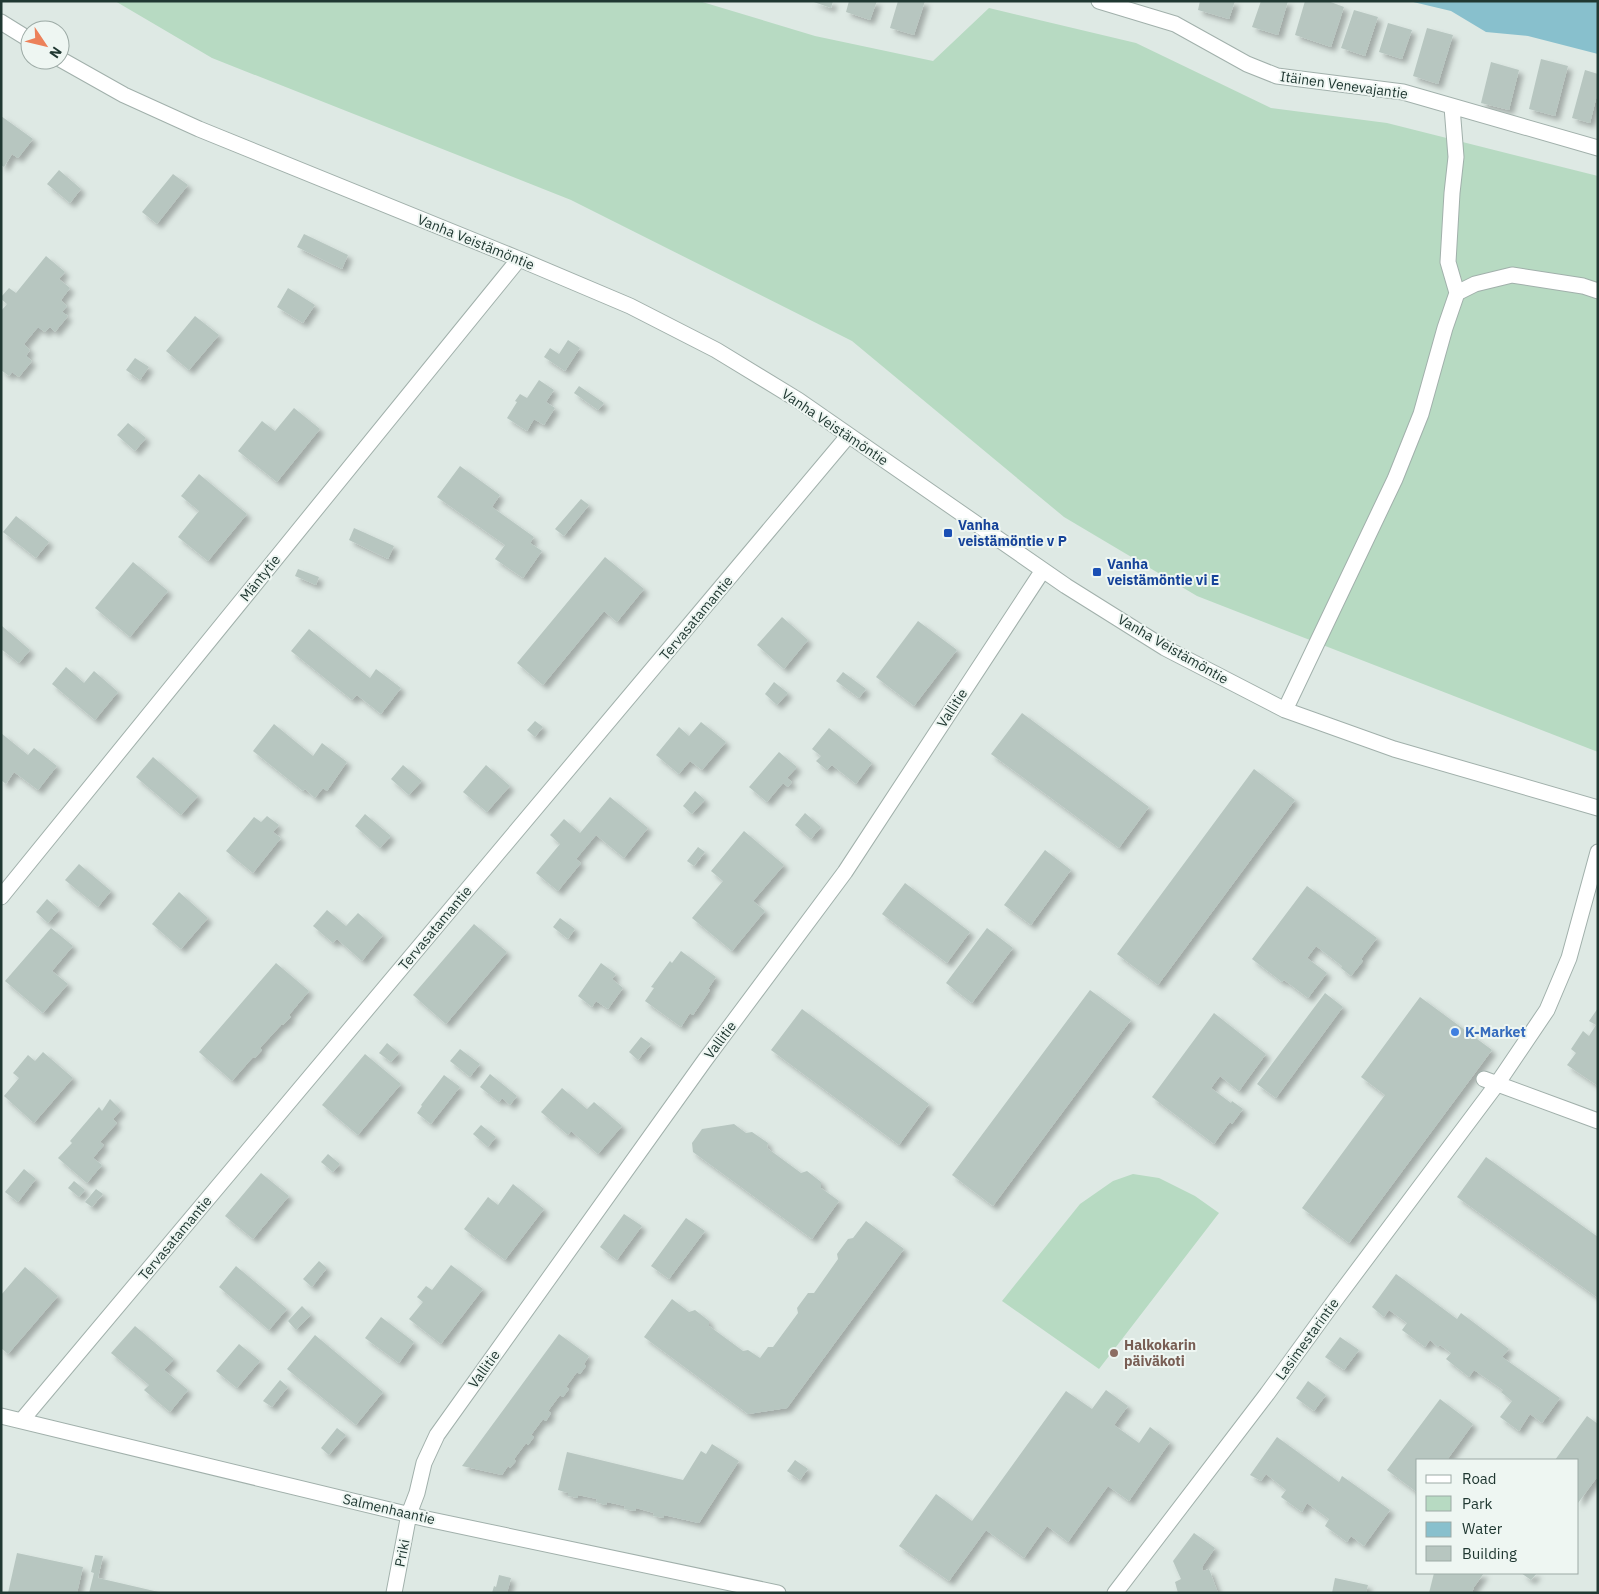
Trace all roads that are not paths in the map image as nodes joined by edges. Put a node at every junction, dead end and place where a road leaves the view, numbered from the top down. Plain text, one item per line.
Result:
1 (1099, 1) edge
2 (1, 22) edge
3 (20, 34) edge
4 (70, 65) edge
5 (1452, 107) junction
6 (1598, 148) edge
7 (519, 259) junction
8 (1598, 291) edge
9 (1456, 293) junction
10 (848, 436) junction
11 (1043, 570) junction
12 (1285, 710) junction
13 (1598, 808) edge
14 (1598, 852) edge
15 (1, 897) edge
16 (1490, 1081) junction
17 (1598, 1121) edge
18 (1, 1416) edge
19 (22, 1420) junction
20 (409, 1514) junction
21 (394, 1593) edge
22 (778, 1593) edge
23 (1115, 1593) edge

1 - 5 street, Itäinen Venevajantie
2 - 3 street
4 - 7 street, Vanha Veistämöntie
5 - 6 street, Itäinen Venevajantie
5 - 9 street
7 - 10 street, Vanha Veistämöntie
7 - 15 street, Mäntytie
8 - 9 street
9 - 12 street
10 - 11 street, Vanha Veistämöntie
10 - 19 street, Tervasatamantie
11 - 12 street, Vanha Veistämöntie
11 - 20 street, Vallitie
12 - 13 street, Vanha Veistämöntie
14 - 16 street, Lasimestarintie
16 - 17 street
16 - 23 street, Lasimestarintie
18 - 19 street, Salmenhaantie
19 - 20 street, Salmenhaantie
20 - 21 street, Priki
20 - 22 street, Salmenhaantie

